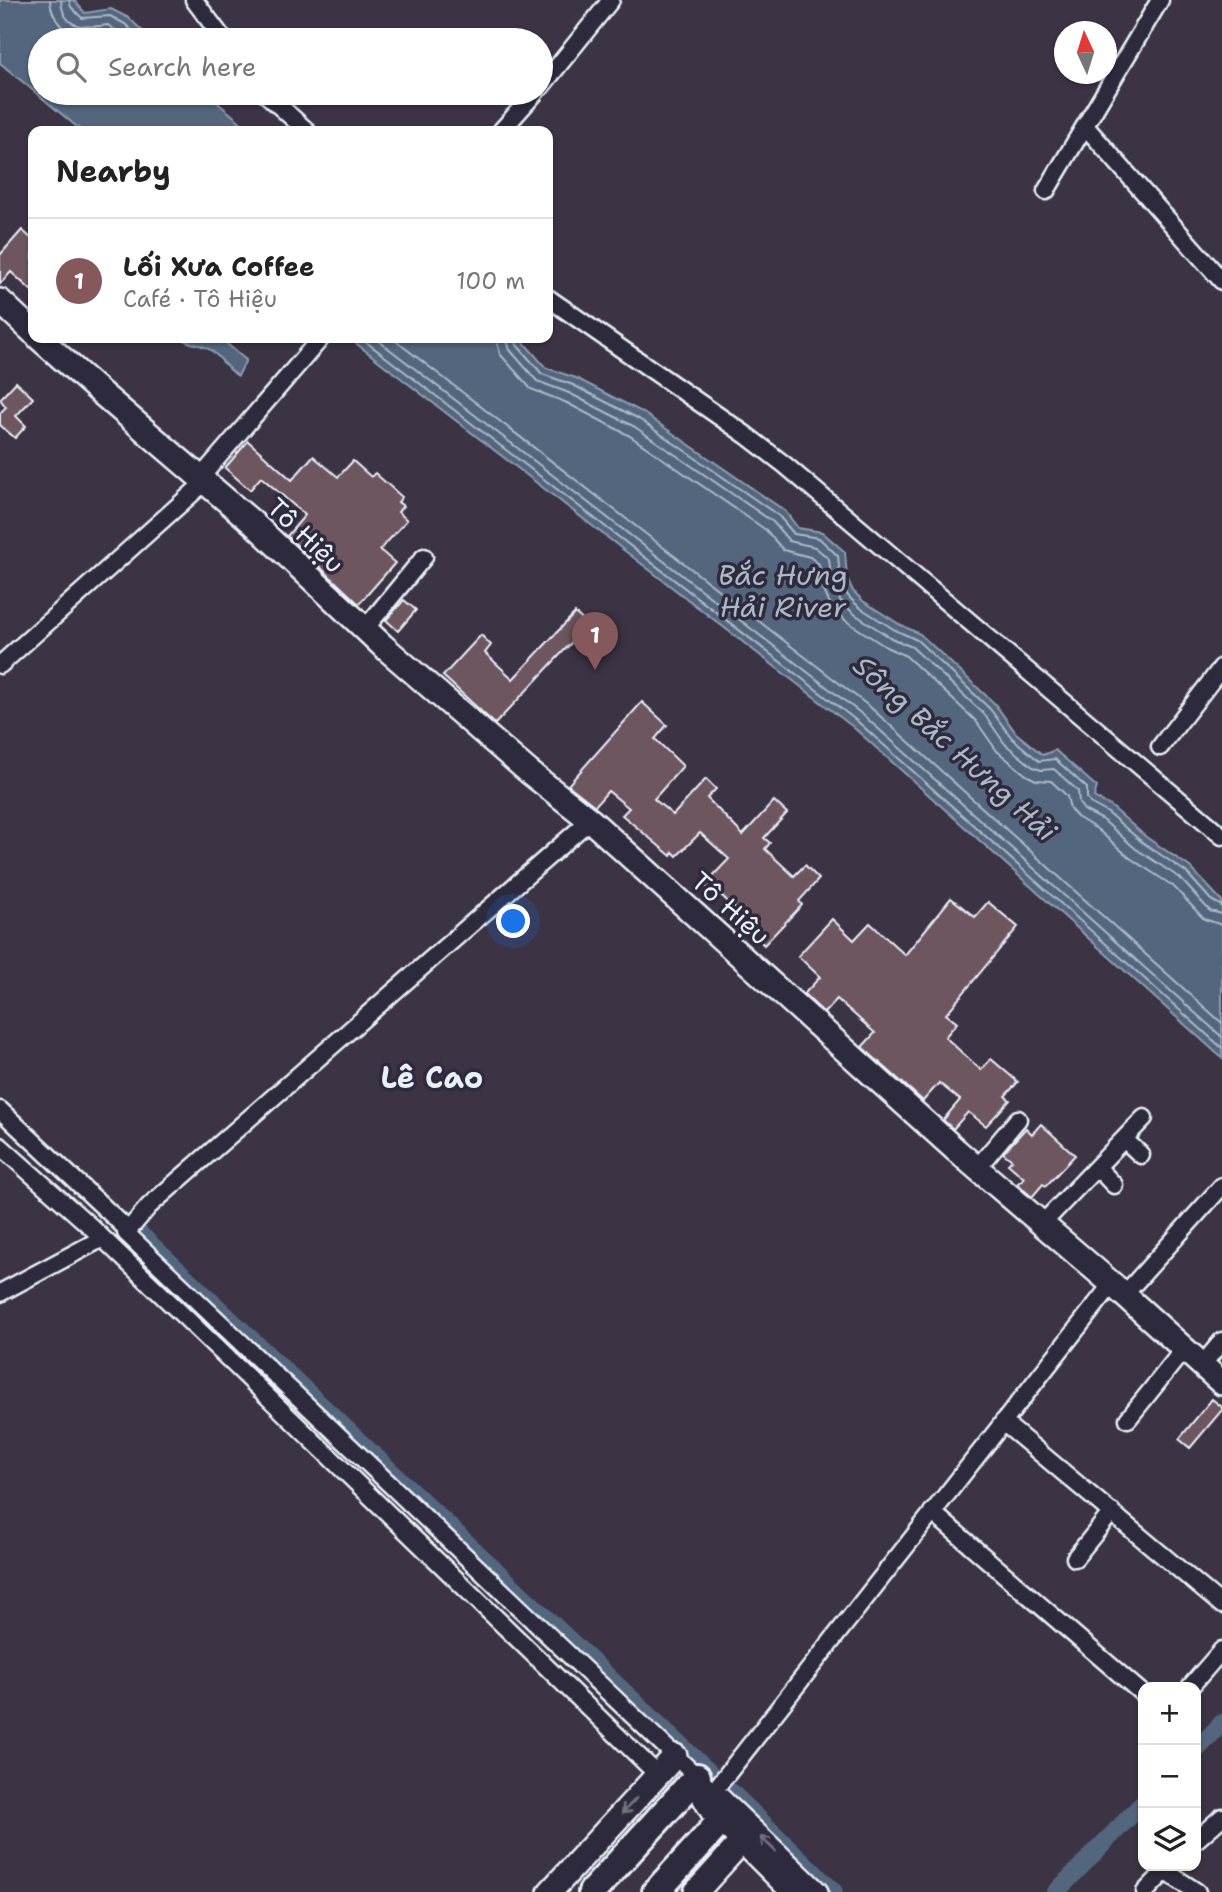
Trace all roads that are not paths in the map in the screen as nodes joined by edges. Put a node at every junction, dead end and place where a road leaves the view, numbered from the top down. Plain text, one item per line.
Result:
1 (194, 0) edge
2 (611, 0) edge
3 (1160, 0) edge
4 (215, 28) edge
5 (553, 72) edge
6 (277, 105) edge
7 (524, 105) edge
8 (300, 126) edge
9 (505, 126) edge
10 (1085, 126) junction
11 (1046, 191) dead end
12 (1222, 281) edge
13 (0, 301) edge
14 (553, 302) edge
15 (28, 327) edge
16 (45, 343) edge
17 (317, 343) edge
18 (204, 479) junction
19 (424, 558) dead end
20 (364, 630) junction
21 (0, 664) edge
22 (1222, 667) edge
23 (1160, 747) dead end
24 (590, 820) junction
25 (1222, 836) edge
26 (0, 1110) edge
27 (1144, 1118) dead end
28 (1018, 1119) dead end
29 (1124, 1139) junction
30 (0, 1146) edge
31 (1142, 1155) dead end
32 (1097, 1167) junction
33 (977, 1168) junction
34 (1114, 1185) dead end
35 (1222, 1186) edge
36 (1042, 1224) junction
37 (132, 1237) junction
38 (101, 1239) junction
39 (122, 1258) junction
40 (1118, 1290) junction
41 (0, 1293) edge
42 (1222, 1341) edge
43 (1184, 1349) junction
44 (1202, 1365) junction
45 (1222, 1383) edge
46 (1128, 1419) dead end
47 (1003, 1422) junction
48 (932, 1512) junction
49 (1112, 1512) junction
50 (1076, 1558) dead end
51 (1222, 1605) edge
52 (1222, 1650) edge
53 (1193, 1682) edge
54 (1138, 1690) edge
55 (675, 1756) junction
56 (658, 1775) junction
57 (705, 1785) junction
58 (1222, 1816) edge
59 (722, 1821) junction
60 (1201, 1835) edge
61 (742, 1841) junction
62 (1166, 1871) edge
63 (1171, 1871) edge
64 (550, 1892) edge
65 (593, 1892) edge
66 (656, 1892) edge
67 (695, 1892) edge
68 (792, 1892) edge
69 (817, 1892) edge
70 (1145, 1892) edge
71 (1197, 1892) edge

1 - 4 street
2 - 5 street
3 - 10 street
6 - 8 street
7 - 9 street
10 - 11 street
10 - 12 street
13 - 15 main road
14 - 25 street
16 - 18 main road, Tô Hiệu
17 - 18 street
18 - 20 main road, Tô Hiệu
18 - 21 street
19 - 20 street
20 - 24 main road, Tô Hiệu
22 - 23 street
24 - 33 main road, Tô Hiệu
24 - 37 street
26 - 37 street
27 - 29 street
28 - 33 street
29 - 31 street
29 - 32 street
30 - 38 street
32 - 34 street
32 - 36 street
33 - 36 main road, Tô Hiệu
35 - 40 street
36 - 40 main road, Tô Hiệu
37 - 39 street
37 - 55 street
38 - 39 street
38 - 41 street
39 - 56 street
40 - 43 main road, Tô Hiệu
40 - 47 street
42 - 44 street
43 - 44 main road, Tô Hiệu
43 - 46 street
44 - 45 main road, Tô Hiệu
47 - 48 street
47 - 49 street
48 - 54 street
48 - 57 street
49 - 50 street
49 - 51 street
52 - 53 street
55 - 56 main road
55 - 57 street
56 -> 64 main road
57 - 59 street
57 - 65 main road
69 -> 57 street
58 - 60 street
59 - 61 street
59 - 66 main road
61 - 67 main road
61 - 68 street
62 - 70 street
63 - 71 street

